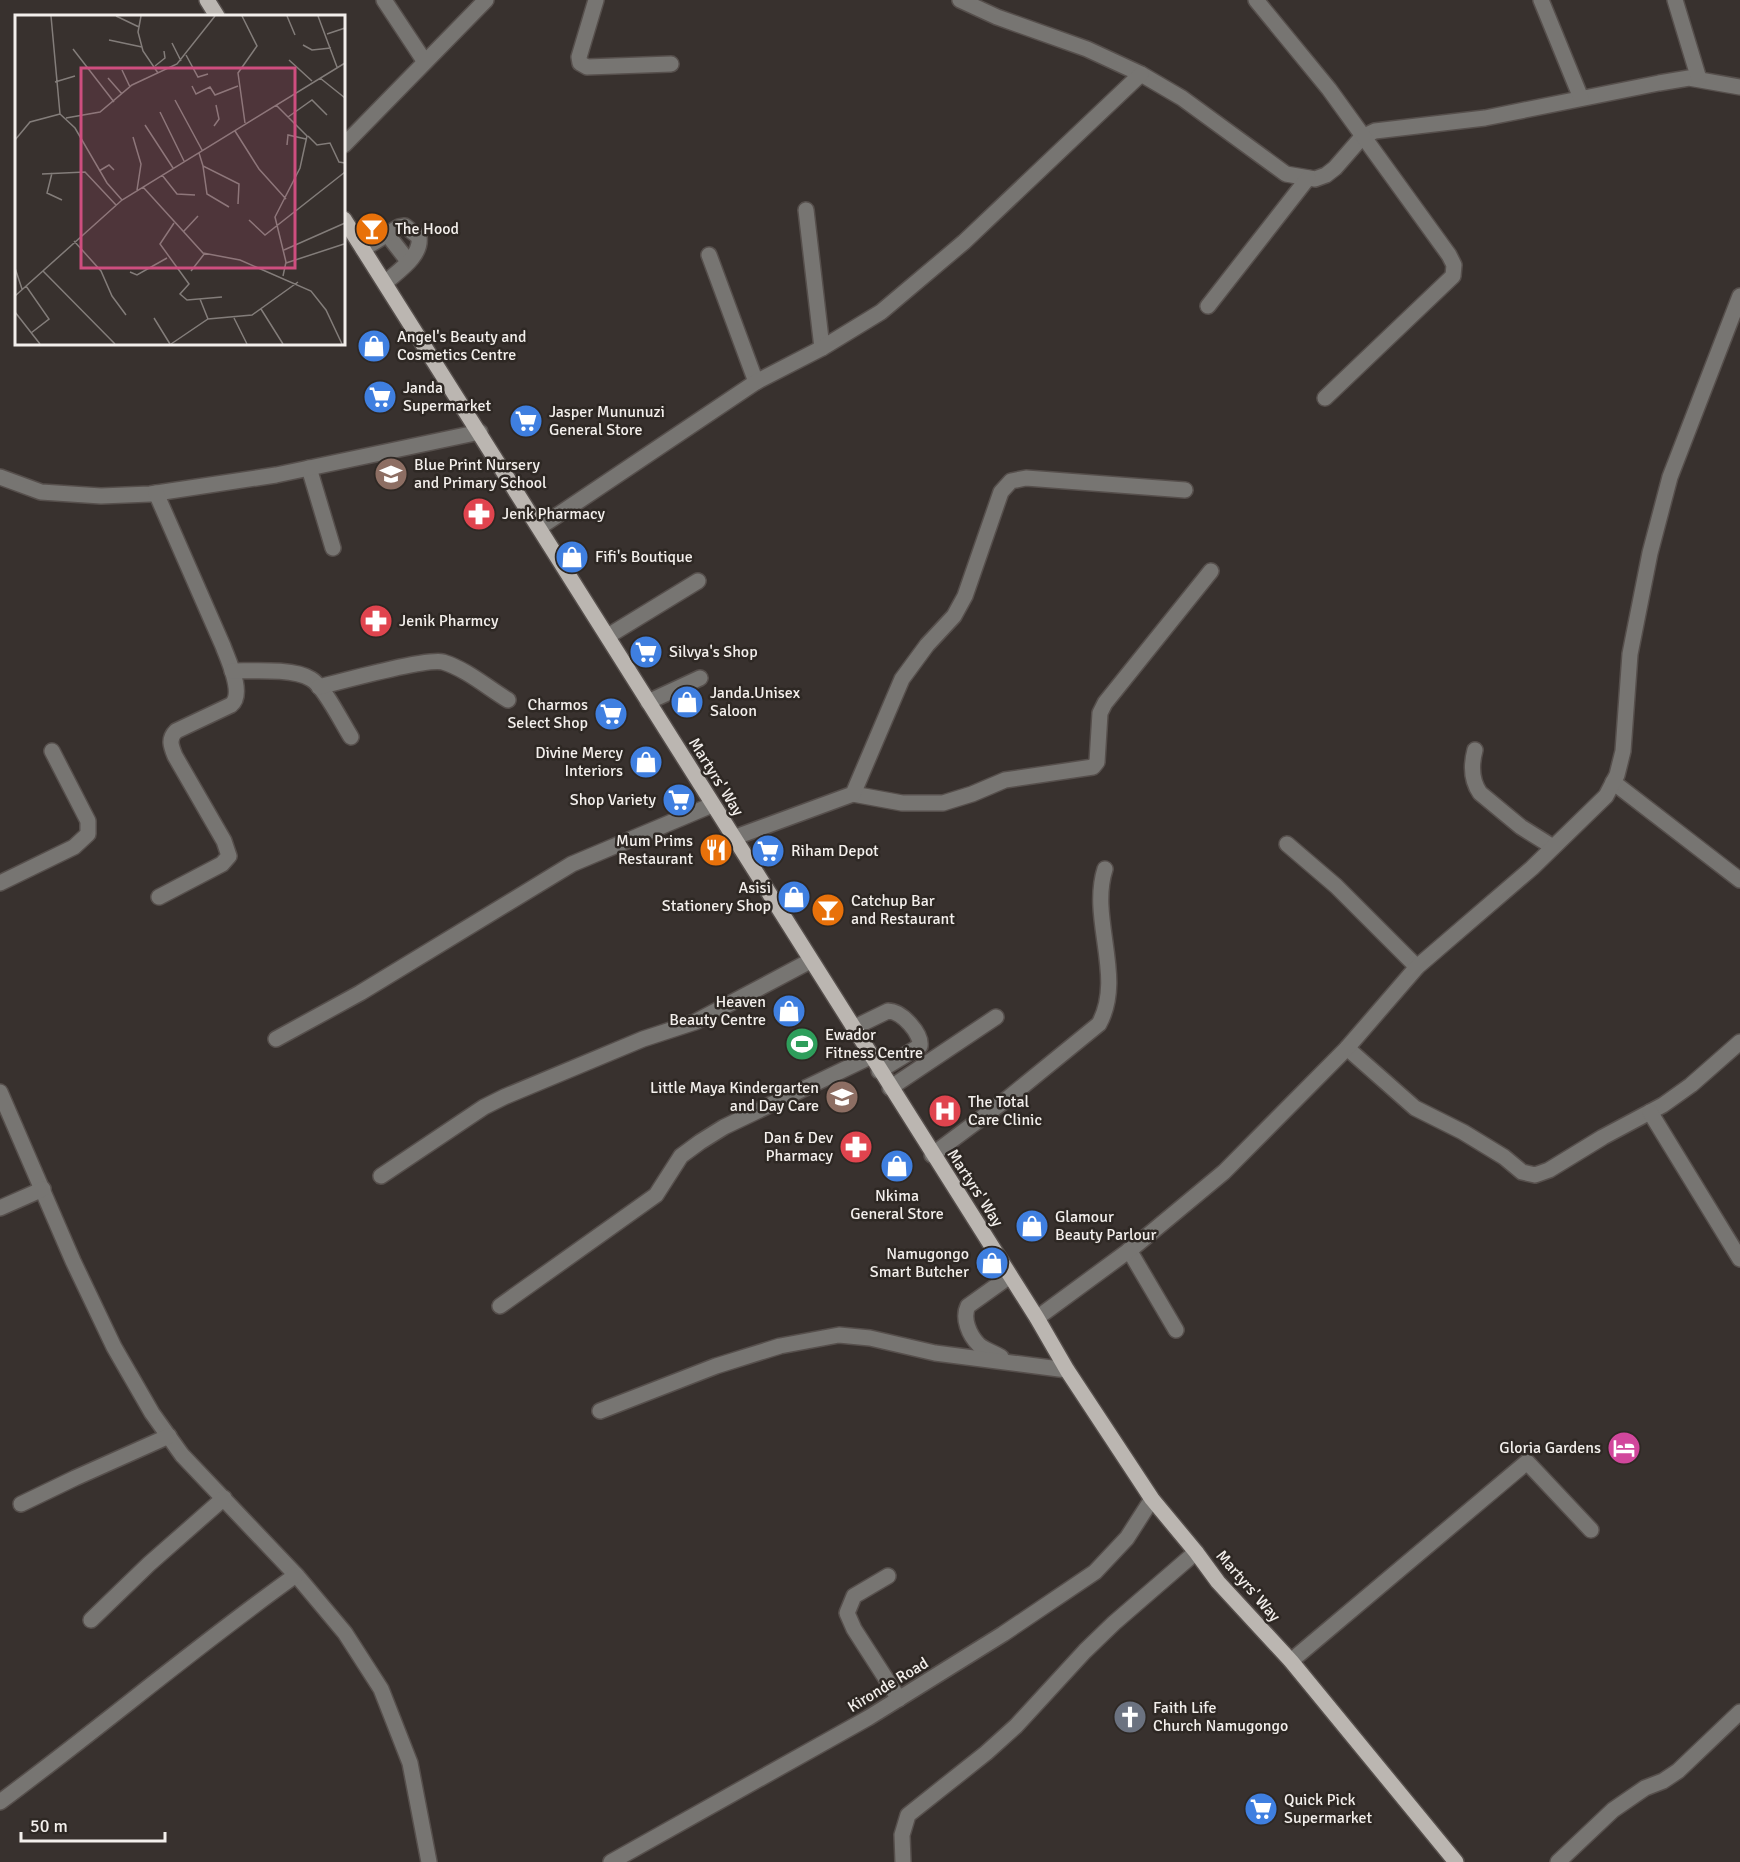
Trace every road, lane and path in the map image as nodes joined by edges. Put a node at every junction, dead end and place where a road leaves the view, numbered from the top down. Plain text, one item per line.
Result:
1 (207, 0) edge
2 (384, 0) edge
3 (486, 0) edge
4 (596, 0) edge
5 (960, 0) edge
6 (1256, 0) edge
7 (1541, 0) edge
8 (1675, 0) edge
9 (216, 15) edge
10 (425, 62) junction
11 (671, 64) dead end
12 (1142, 74) junction
13 (1699, 79) junction
14 (1740, 87) edge
15 (1581, 98) junction
16 (1362, 137) junction
17 (345, 144) edge
18 (1308, 178) junction
19 (806, 210) dead end
20 (345, 221) edge
21 (387, 234) junction
22 (363, 249) junction
23 (709, 255) dead end
24 (408, 261) junction
25 (385, 283) junction
26 (1740, 296) edge
27 (1208, 306) dead end
28 (822, 348) junction
29 (756, 382) junction
30 (1325, 398) dead end
31 (480, 432) junction
32 (309, 468) junction
33 (0, 477) edge
34 (1185, 490) dead end
35 (156, 493) junction
36 (540, 527) junction
37 (333, 548) dead end
38 (1211, 571) dead end
39 (699, 581) dead end
40 (608, 636) junction
41 (232, 671) junction
42 (700, 678) dead end
43 (319, 687) junction
44 (508, 700) dead end
45 (648, 702) junction
46 (351, 737) dead end
47 (1475, 750) dead end
48 (52, 751) dead end
49 (1613, 782) junction
50 (853, 795) junction
51 (712, 805) junction
52 (733, 838) junction
53 (1287, 844) dead end
54 (1553, 848) junction
55 (1105, 869) dead end
56 (1740, 880) edge
57 (0, 883) edge
58 (159, 897) dead end
59 (810, 961) junction
60 (1417, 967) junction
61 (996, 1017) dead end
62 (853, 1029) junction
63 (276, 1039) dead end
64 (1740, 1042) edge
65 (1347, 1048) junction
66 (870, 1057) junction
67 (879, 1071) junction
68 (890, 1088) junction
69 (0, 1092) edge
70 (1650, 1112) junction
71 (932, 1155) junction
72 (381, 1176) dead end
73 (43, 1189) junction
74 (0, 1208) edge
75 (1129, 1250) junction
76 (1740, 1259) edge
77 (1010, 1276) junction
78 (500, 1306) dead end
79 (1036, 1318) junction
80 (1176, 1330) dead end
81 (1011, 1361) junction
82 (1067, 1370) junction
83 (600, 1411) dead end
84 (169, 1436) junction
85 (224, 1498) junction
86 (1152, 1499) junction
87 (21, 1504) dead end
88 (1592, 1530) dead end
89 (1196, 1552) junction
90 (296, 1575) junction
91 (888, 1576) dead end
92 (91, 1620) dead end
93 (1291, 1661) junction
94 (899, 1699) junction
95 (1740, 1712) edge
96 (0, 1802) edge
97 (429, 1862) edge
98 (611, 1862) edge
99 (903, 1862) edge
100 (1456, 1862) edge
101 (1558, 1862) edge

1 - 9 main road
2 - 10 street
3 - 10 street
4 - 11 street
5 - 12 street
6 - 16 street
7 - 15 street
8 - 13 street
10 - 17 street
12 - 18 street
12 - 28 street
13 - 14 street
13 - 15 street
15 - 16 street
16 - 18 street
16 - 30 street
18 - 27 street
19 - 28 street
20 - 22 main road, Martyrs' Way
21 - 22 street
21 - 24 street
21 - 24 street
22 - 25 main road, Martyrs' Way
23 - 29 street
24 - 25 street
25 - 31 main road, Martyrs' Way
26 - 49 street
28 - 29 street
29 - 36 street
31 - 32 street
31 - 36 main road, Martyrs' Way
32 - 35 street
32 - 37 street
33 - 35 street
34 - 50 street
35 - 41 street
36 - 40 main road, Martyrs' Way
38 - 50 street
39 - 40 street
40 - 45 main road, Martyrs' Way
41 - 43 street
41 - 58 street
42 - 45 street
43 - 44 street
43 - 46 street
45 - 51 main road, Martyrs' Way
47 - 54 street
48 - 57 street
49 - 54 street
49 - 56 street
50 - 52 street
51 - 52 main road, Martyrs' Way
51 - 63 street
52 - 59 main road, Martyrs' Way
53 - 60 street
54 - 60 street
55 - 71 street
59 - 62 main road, Martyrs' Way
59 - 72 street
60 - 65 street
61 - 68 street
62 - 66 main road, Martyrs' Way
62 - 67 street
64 - 70 street
65 - 70 street
65 - 75 street
66 - 67 main road, Martyrs' Way
66 - 78 street
67 - 68 main road, Martyrs' Way
68 - 71 main road, Martyrs' Way
69 - 73 street
70 - 76 street
71 - 77 main road, Martyrs' Way
73 - 74 street
73 - 84 street
75 - 79 street
75 - 80 street
77 - 79 main road, Martyrs' Way
77 - 81 street
79 - 82 main road, Martyrs' Way
81 - 82 street
81 - 83 street
82 - 86 main road, Martyrs' Way
84 - 85 street
84 - 87 street
85 - 90 street
85 - 92 street
86 - 89 main road, Martyrs' Way
86 - 94 street, Kironde Road
88 - 93 street
89 - 93 main road, Martyrs' Way
89 - 99 street
90 - 96 street
90 - 97 street
91 - 94 street
93 - 100 main road, Martyrs' Way
94 - 98 street, Kironde Road
95 - 101 street

